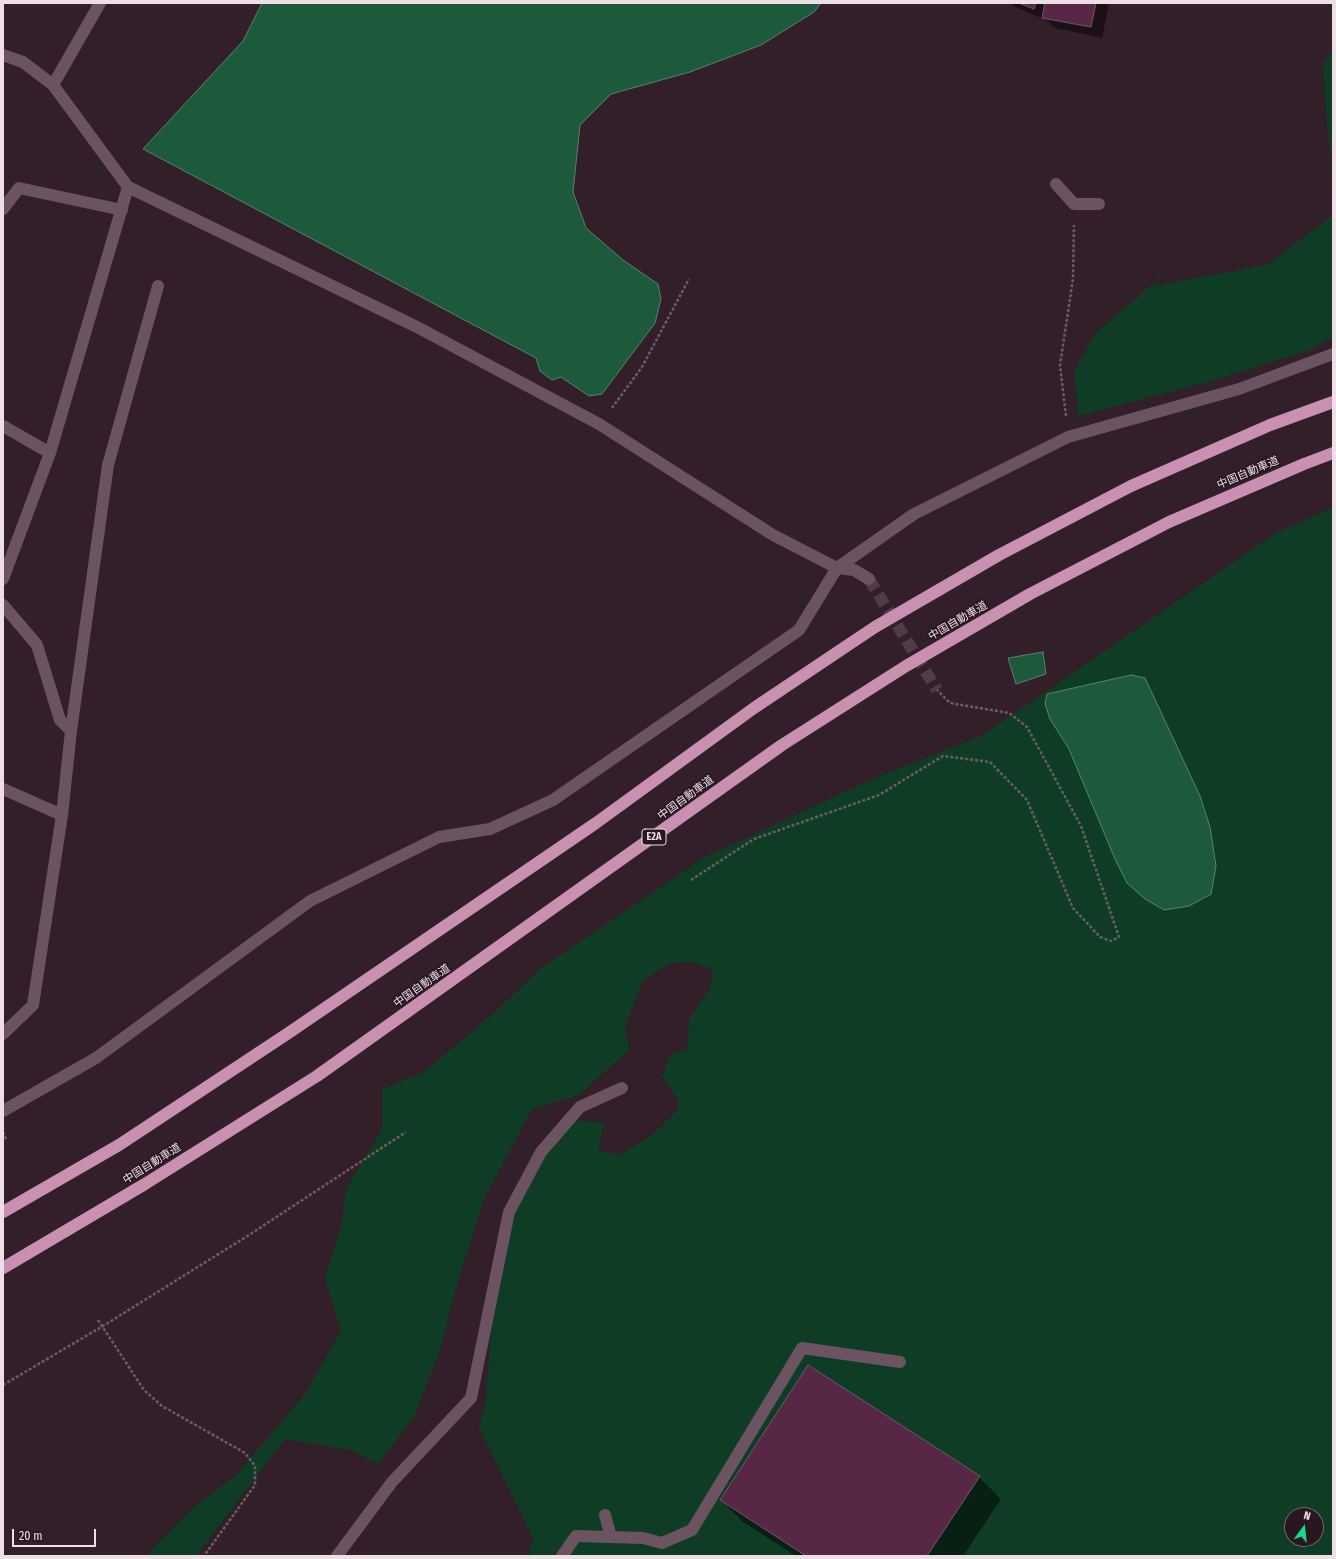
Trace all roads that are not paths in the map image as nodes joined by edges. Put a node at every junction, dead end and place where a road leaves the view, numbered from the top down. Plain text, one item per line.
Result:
1 (100, 3) edge
2 (3, 54) edge
3 (53, 85) junction
4 (1056, 184) dead end
5 (128, 187) junction
6 (1099, 204) dead end
7 (3, 209) edge
8 (122, 210) junction
9 (158, 286) dead end
10 (1333, 354) edge
11 (1333, 402) edge
12 (3, 426) edge
13 (50, 453) junction
14 (1333, 453) edge
15 (837, 568) junction
16 (3, 579) edge
17 (869, 579) tunnel mouth
18 (3, 605) edge
19 (71, 731) junction
20 (3, 789) edge
21 (62, 815) junction
22 (3, 1034) edge
23 (622, 1088) dead end
24 (3, 1111) edge
25 (3, 1212) edge
26 (3, 1268) edge
27 (900, 1362) dead end
28 (605, 1515) dead end
29 (611, 1537) junction
30 (337, 1556) edge
31 (562, 1556) edge

1 - 3 street
2 - 3 street
3 - 5 street
4 - 6 street
5 - 8 street
5 - 15 street
7 - 8 street
8 - 13 street
9 - 19 street
10 - 15 street
11 - 25 highway
12 - 13 street
13 - 16 street
14 - 26 highway, 中国自動車道 / E2A
15 - 17 street
15 - 24 street
18 - 19 street
19 - 21 street
20 - 21 street
21 - 22 street
23 - 30 street
27 - 29 street
28 - 29 street
29 - 31 street

